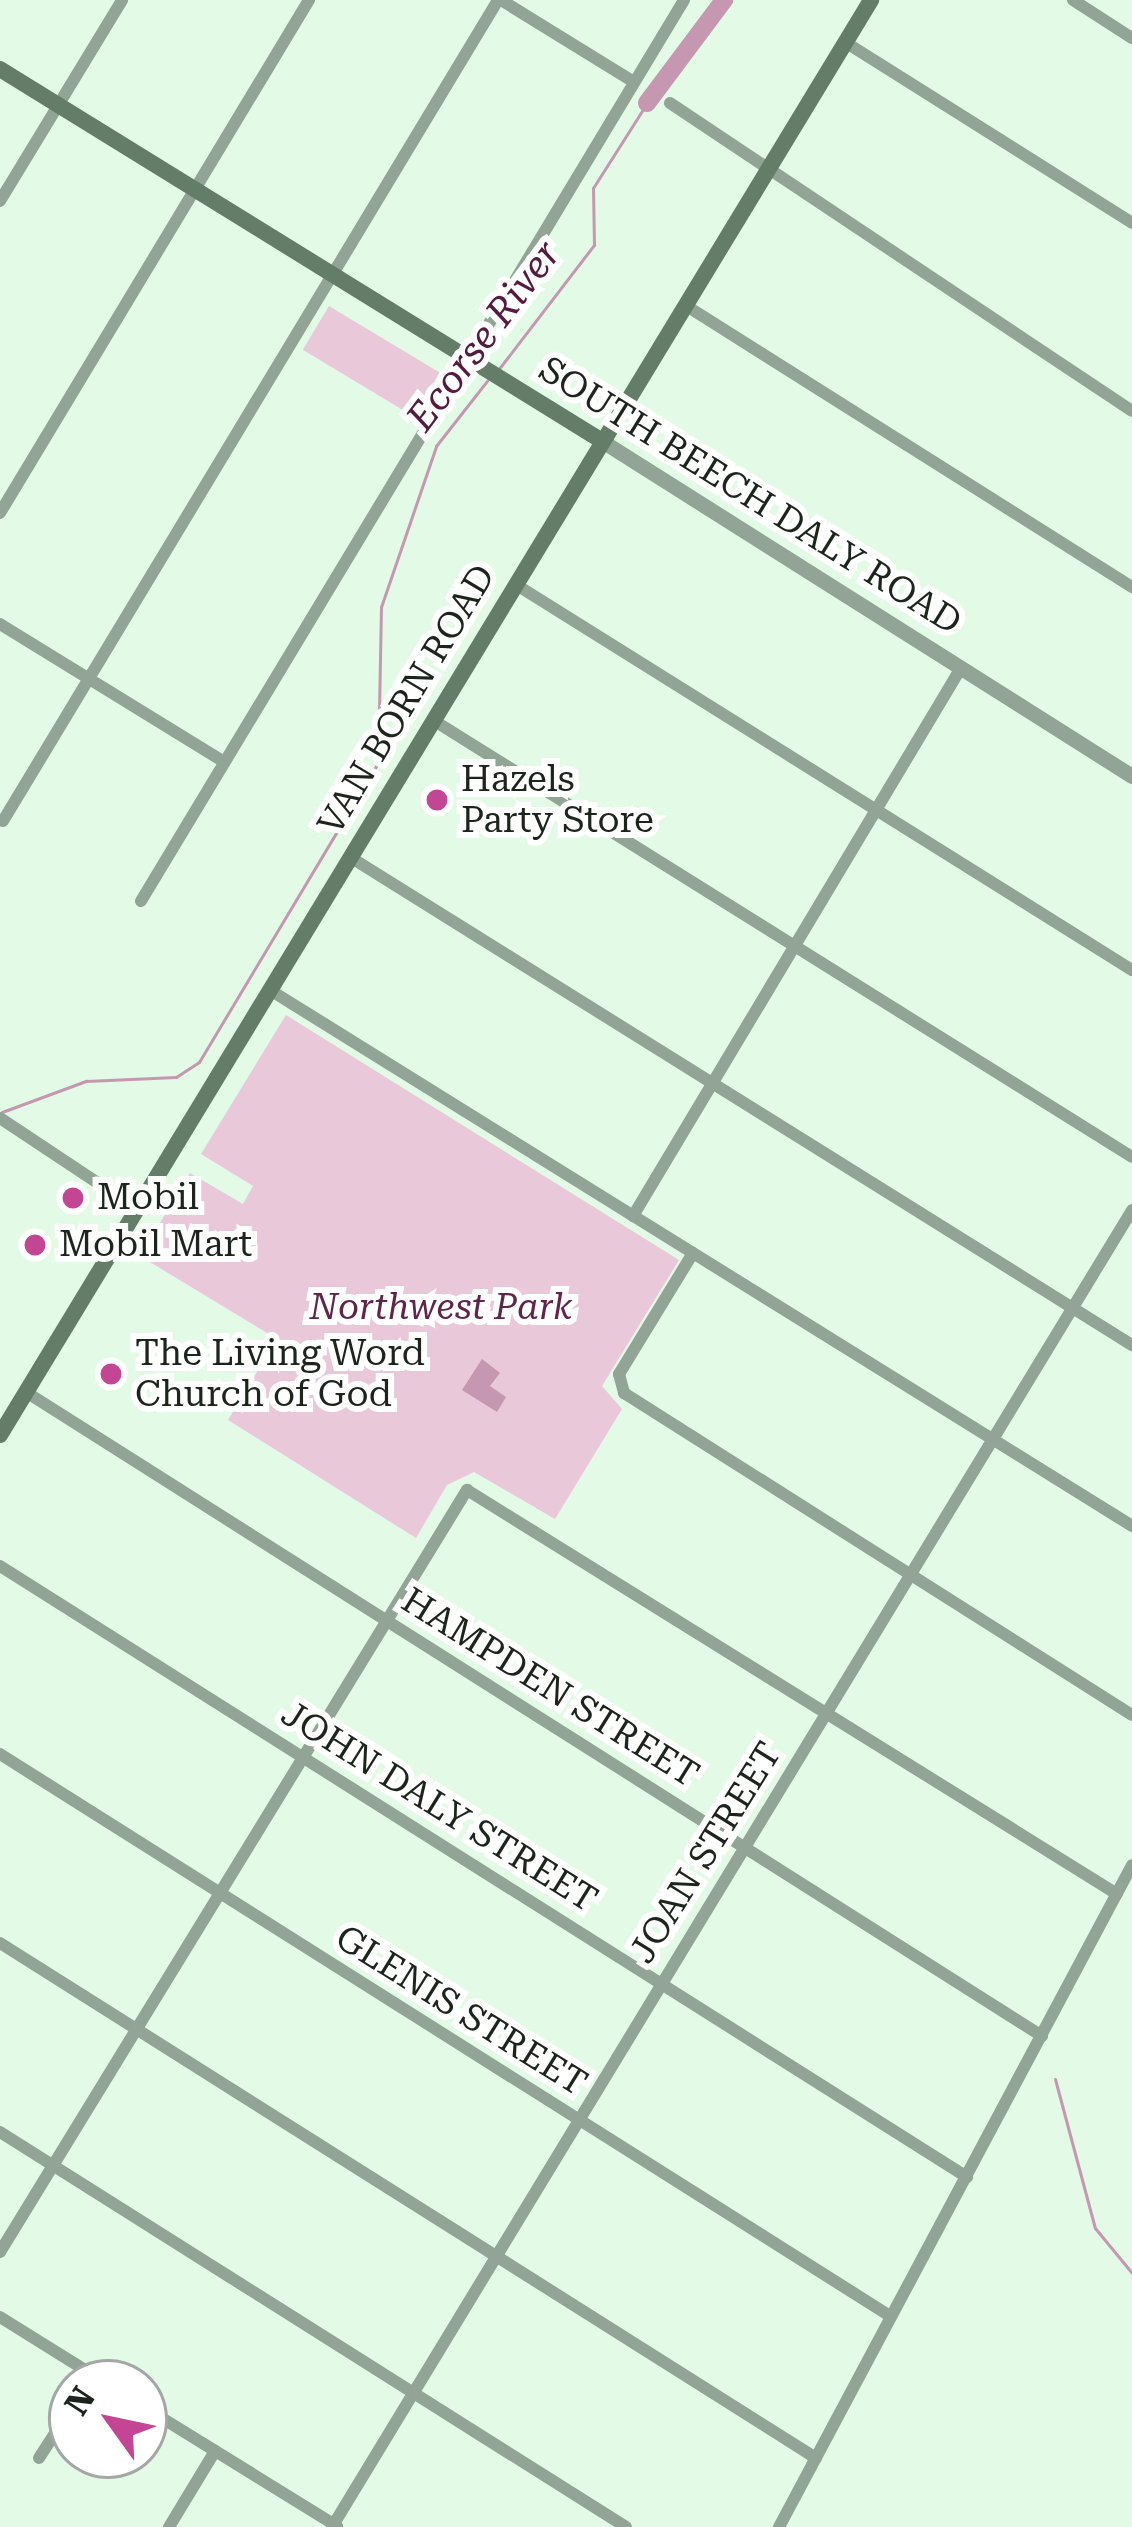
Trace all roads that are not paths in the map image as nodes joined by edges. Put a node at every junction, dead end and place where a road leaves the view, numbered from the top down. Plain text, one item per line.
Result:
1 (122, 0) edge
2 (309, 0) edge
3 (499, 0) edge
4 (684, 0) edge
5 (871, 0) edge
6 (1073, 0) edge
7 (1132, 38) edge
8 (845, 42) junction
9 (0, 70) edge
10 (634, 82) junction
11 (670, 103) dead end
12 (57, 105) junction
13 (769, 164) junction
14 (194, 190) junction
15 (0, 200) edge
16 (1132, 223) edge
17 (331, 274) junction
18 (685, 305) junction
19 (466, 358) junction
20 (1132, 411) edge
21 (602, 441) junction
22 (0, 513) edge
23 (515, 584) junction
24 (1132, 587) edge
25 (0, 624) edge
26 (961, 668) junction
27 (88, 678) junction
28 (433, 720) junction
29 (224, 762) junction
30 (1132, 776) edge
31 (875, 811) junction
32 (3, 820) dead end
33 (350, 857) junction
34 (141, 901) dead end
35 (793, 948) junction
36 (1132, 970) edge
37 (270, 990) junction
38 (711, 1085) junction
39 (3, 1120) edge
40 (1132, 1157) edge
41 (136, 1210) junction
42 (1132, 1210) edge
43 (633, 1216) junction
44 (693, 1253) junction
45 (1073, 1309) junction
46 (1132, 1345) edge
47 (26, 1393) junction
48 (0, 1435) edge
49 (994, 1440) junction
50 (1132, 1526) edge
51 (0, 1566) edge
52 (912, 1575) junction
53 (385, 1620) junction
54 (828, 1711) junction
55 (1132, 1714) edge
56 (0, 1754) edge
57 (302, 1756) junction
58 (745, 1846) junction
59 (1132, 1865) edge
60 (219, 1892) junction
61 (1117, 1894) junction
62 (0, 1943) edge
63 (661, 1984) junction
64 (136, 2029) junction
65 (1042, 2036) junction
66 (578, 2120) junction
67 (0, 2132) edge
68 (53, 2165) junction
69 (967, 2177) junction
70 (0, 2252) edge
71 (496, 2257) junction
72 (0, 2317) edge
73 (890, 2317) junction
74 (61, 2359) edge
75 (413, 2393) junction
76 (168, 2422) edge
77 (48, 2444) edge
78 (215, 2451) junction
79 (39, 2458) dead end
80 (816, 2458) junction
81 (334, 2526) edge
82 (169, 2527) edge
83 (626, 2527) edge
84 (779, 2527) edge

1 - 12 street
2 - 14 street
3 - 10 street
3 - 17 street
4 - 10 street
5 - 8 main road, VAN BORN ROAD
6 - 7 street
8 - 13 main road, VAN BORN ROAD
8 - 16 street
9 - 12 main road, SOUTH BEECH DALY ROAD
10 - 19 street
11 - 13 street
12 - 14 main road, SOUTH BEECH DALY ROAD
12 - 15 street
13 - 18 main road, VAN BORN ROAD
13 - 20 street
14 - 17 main road, SOUTH BEECH DALY ROAD
14 - 22 street
17 - 19 main road, SOUTH BEECH DALY ROAD
17 - 27 street
18 - 21 main road, VAN BORN ROAD
18 - 24 street
19 - 21 main road, SOUTH BEECH DALY ROAD
19 - 29 street
21 - 23 main road, VAN BORN ROAD
21 - 26 street, SOUTH BEECH DALY ROAD
23 - 28 main road, VAN BORN ROAD
23 - 31 street
25 - 27 street
26 - 30 street, SOUTH BEECH DALY ROAD
26 - 31 street
27 - 29 street
27 - 32 street
28 - 33 main road, VAN BORN ROAD
28 - 35 street
29 - 34 street
31 - 35 street
31 - 36 street
33 - 37 main road, VAN BORN ROAD
33 - 38 street
35 - 38 street
35 - 40 street
37 - 41 main road, VAN BORN ROAD
37 - 43 street
38 - 43 street
38 - 45 street
39 - 41 street
41 - 47 main road, VAN BORN ROAD
42 - 45 street, JOAN STREET
43 - 44 street
44 - 49 street
44 - 52 street
45 - 46 street
45 - 49 street, JOAN STREET
47 - 48 main road, VAN BORN ROAD
47 - 53 street, HAMPDEN STREET
49 - 50 street
49 - 52 street, JOAN STREET
51 - 57 street, JOHN DALY STREET
52 - 54 street, JOAN STREET
52 - 55 street
53 - 54 street
53 - 57 street
53 - 58 street, HAMPDEN STREET
54 - 58 street, JOAN STREET
54 - 61 street
56 - 60 street, GLENIS STREET
57 - 60 street
57 - 63 street, JOHN DALY STREET
58 - 63 street, JOAN STREET
58 - 65 street, HAMPDEN STREET
59 - 61 street
60 - 64 street
60 - 66 street, GLENIS STREET
61 - 65 street
62 - 64 street
63 - 66 street, JOAN STREET
63 - 69 street, JOHN DALY STREET
64 - 68 street
64 - 71 street
65 - 69 street
66 - 71 street, JOAN STREET
66 - 73 street, GLENIS STREET
67 - 68 street
68 - 70 street
68 - 75 street
69 - 73 street
71 - 75 street, JOAN STREET
71 - 80 street
72 - 74 street
73 - 80 street
75 - 81 street, JOAN STREET
75 - 83 street
76 - 78 street
77 - 79 street
78 - 81 street
78 - 82 street
80 - 84 street

